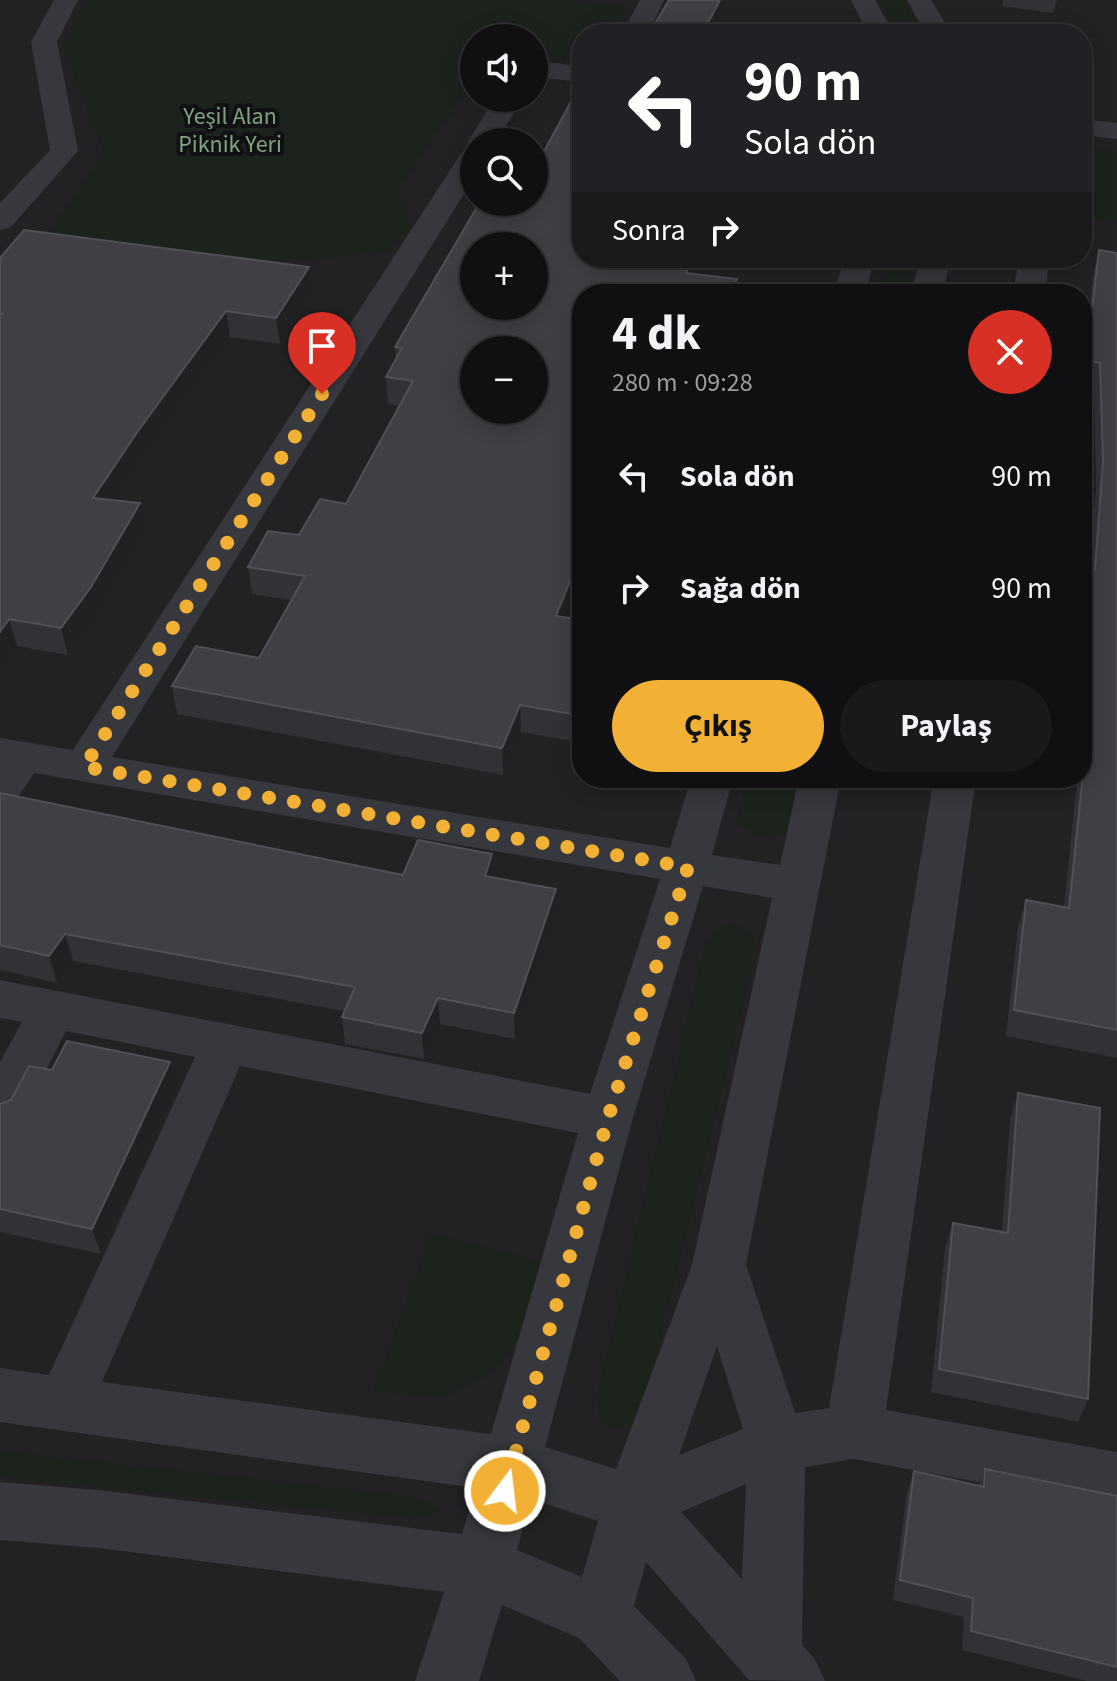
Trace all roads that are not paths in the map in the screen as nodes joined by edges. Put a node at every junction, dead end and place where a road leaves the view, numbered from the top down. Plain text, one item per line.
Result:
1 (66, 0) edge
2 (652, 0) edge
3 (863, 0) edge
4 (919, 0) edge
5 (640, 24) edge
6 (876, 24) edge
7 (933, 24) edge
8 (548, 70) edge
9 (572, 73) edge
10 (1092, 128) edge
11 (1117, 131) edge
12 (460, 177) edge
13 (0, 221) edge
14 (8, 767) edge
15 (84, 767) junction
16 (709, 788) edge
17 (818, 788) edge
18 (953, 788) edge
19 (688, 867) junction
20 (796, 885) junction
21 (0, 999) edge
22 (53, 1009) junction
23 (226, 1043) junction
24 (0, 1110) edge
25 (608, 1118) junction
26 (719, 1265) junction
27 (0, 1395) edge
28 (64, 1404) junction
29 (854, 1432) junction
30 (776, 1443) junction
31 (512, 1465) junction
32 (1117, 1480) edge
33 (633, 1503) junction
34 (0, 1511) edge
35 (484, 1567) junction
36 (601, 1616) junction
37 (782, 1669) edge
38 (447, 1681) edge
39 (664, 1681) edge

1 - 13 lane
2 - 5 lane
3 - 6 lane
4 - 7 lane
8 - 9 lane
10 - 11 lane
12 - 15 lane
14 - 15 lane
15 - 19 lane
16 - 19 lane
17 - 20 lane
18 - 29 lane
19 - 20 lane
19 - 25 lane
20 - 26 lane
21 - 22 lane
22 - 23 lane
22 - 24 lane
23 - 25 lane
23 - 28 lane
25 - 31 lane
26 - 30 lane
26 - 33 lane
27 - 28 lane
28 - 31 lane
29 - 30 lane
29 - 32 lane
30 - 33 lane
30 - 37 lane
31 - 33 lane
31 - 35 lane
33 - 36 lane
33 - 37 lane
34 - 35 lane
35 - 36 lane
35 - 38 lane
36 - 39 lane

